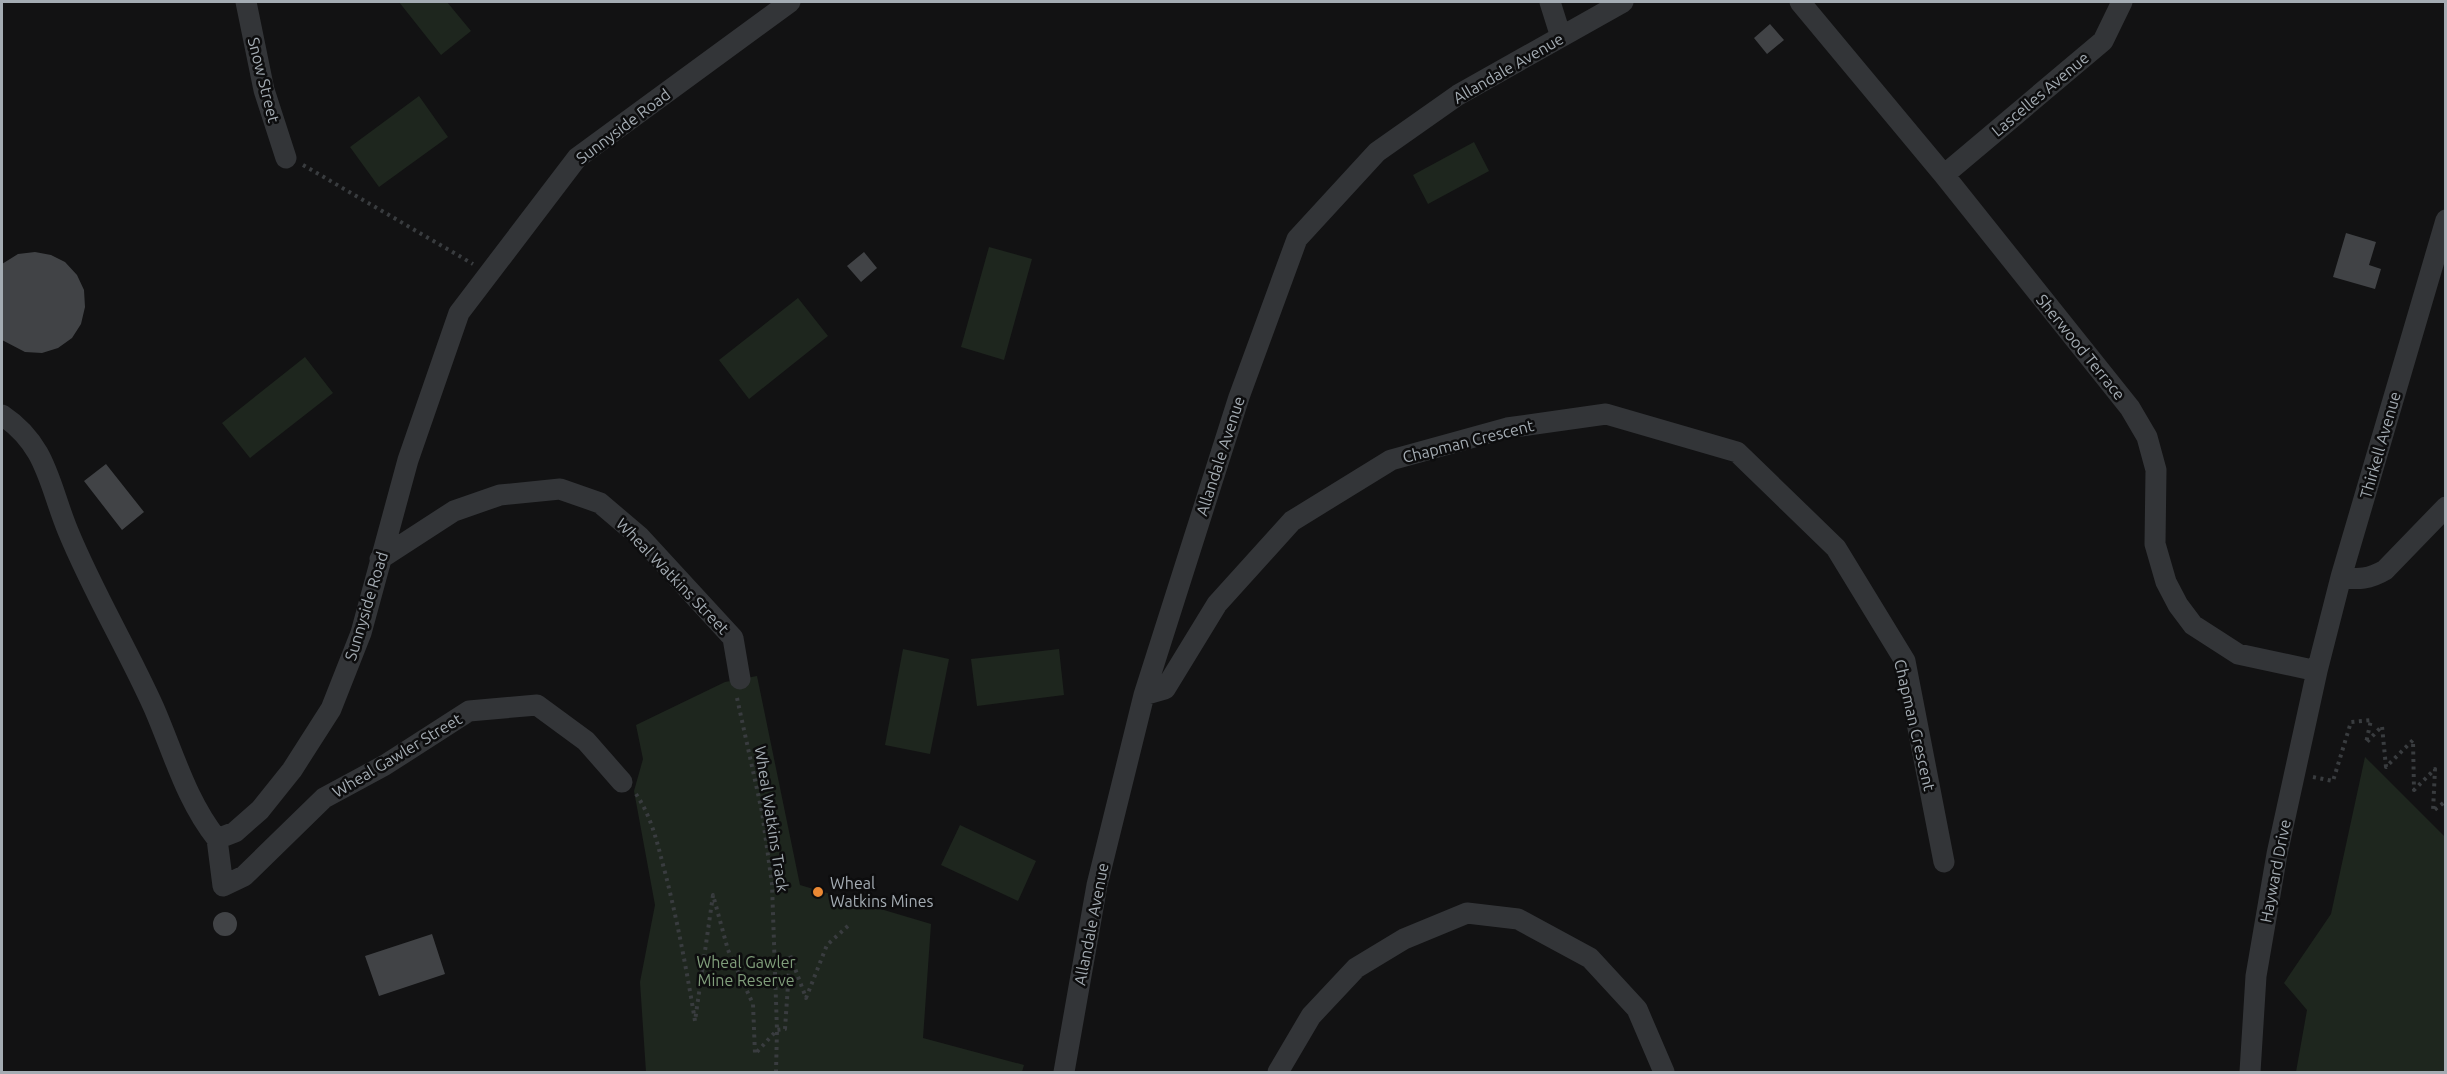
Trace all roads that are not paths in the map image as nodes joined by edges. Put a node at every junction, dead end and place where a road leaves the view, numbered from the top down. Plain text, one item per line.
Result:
1 (246, 2) edge
2 (790, 2) edge
3 (1550, 2) edge
4 (1623, 2) edge
5 (1800, 2) edge
6 (2122, 2) edge
7 (1561, 37) junction
8 (286, 158) dead end
9 (1944, 175) junction
10 (2445, 220) edge
11 (2, 415) edge
12 (2445, 507) edge
13 (380, 559) junction
14 (2341, 578) junction
15 (2317, 671) junction
16 (740, 679) road end
17 (1144, 695) junction
18 (622, 782) road end
19 (217, 840) junction
20 (1944, 862) dead end
21 (1064, 1072) edge
22 (1278, 1072) edge
23 (1664, 1072) edge
24 (2250, 1072) edge

1 - 8 street, Snow Street
2 - 13 street, Sunnyside Road
3 - 7 street
4 - 7 street, Allandale Avenue
5 - 9 street, Sherwood Terrace
6 - 9 street, Lascelles Avenue
7 - 17 street, Allandale Avenue
9 - 15 street, Sherwood Terrace
10 - 14 street, Thirkell Avenue
11 - 19 street
12 - 14 street
13 - 16 street, Wheal Watkins Street
13 - 19 street, Sunnyside Road
14 - 15 street, Thirkell Avenue
15 - 24 street, Hayward Drive
17 - 20 street, Chapman Crescent
17 - 21 street, Allandale Avenue
18 - 19 street, Wheal Gawler Street
22 - 23 street

